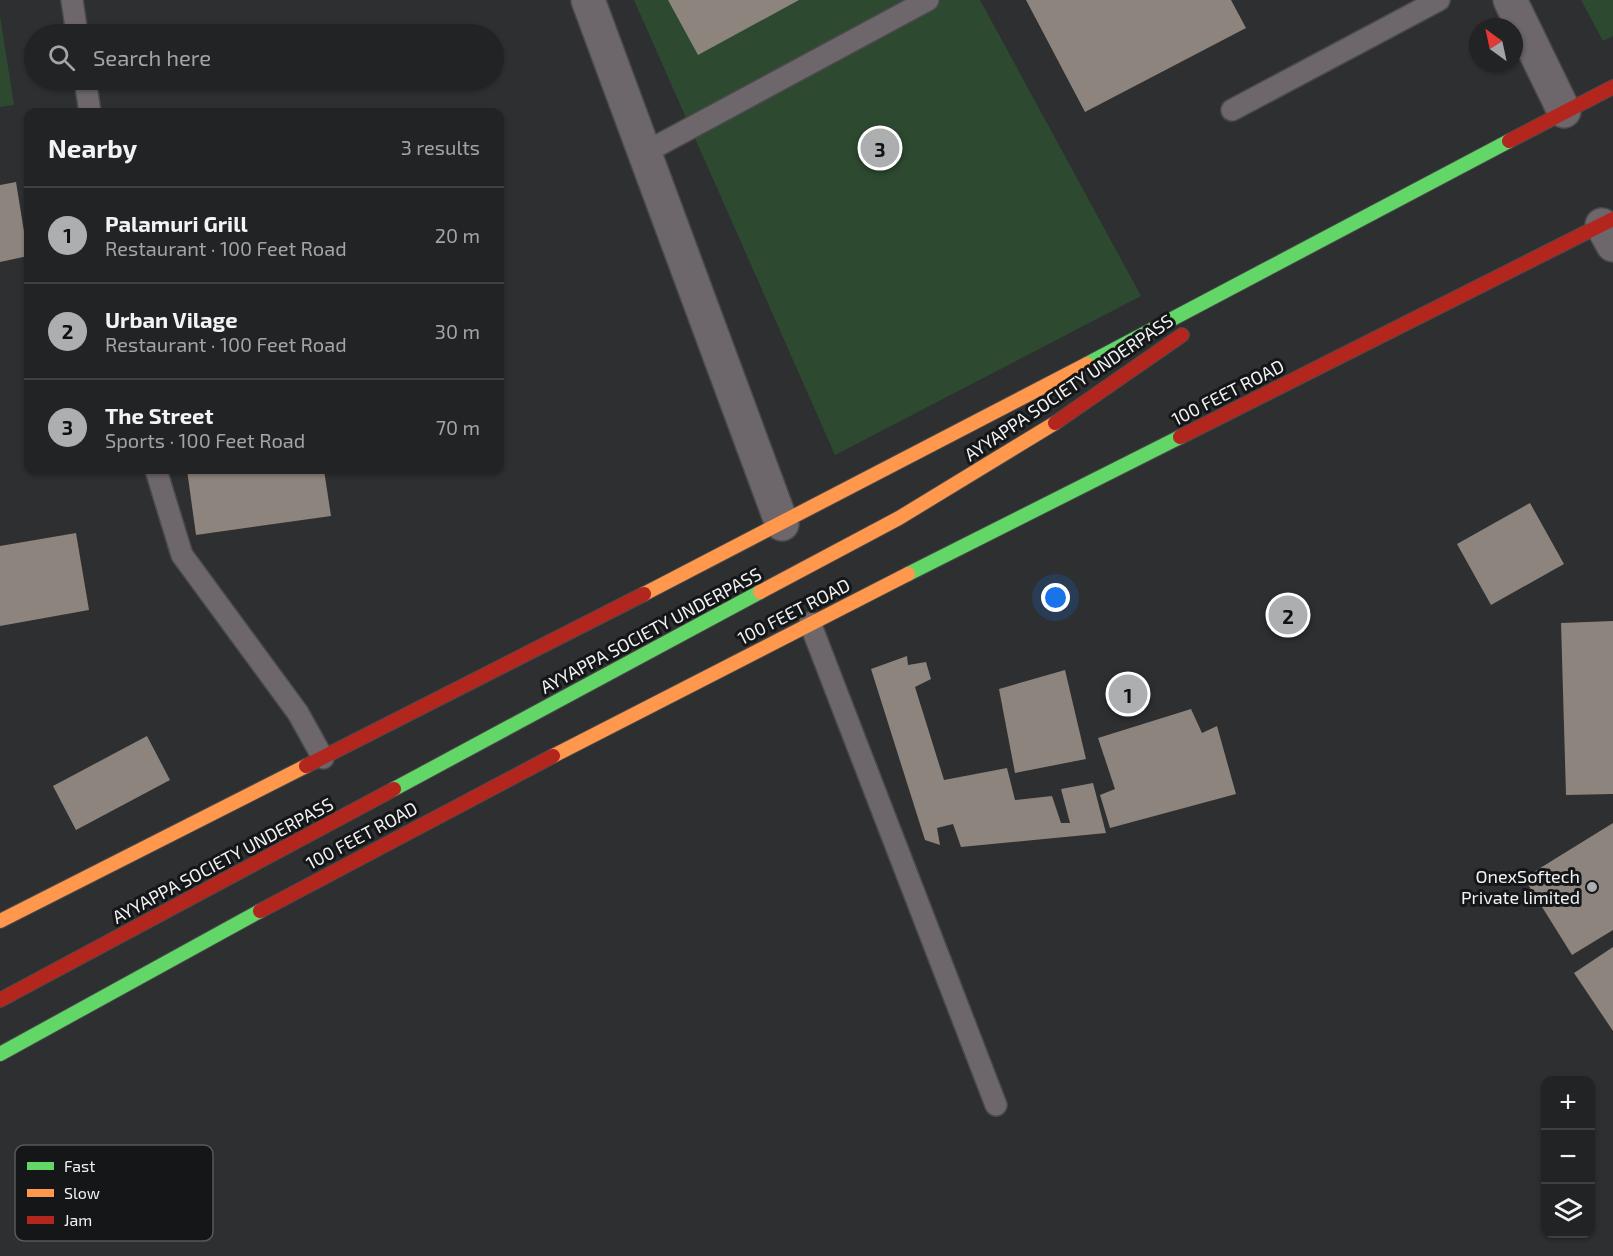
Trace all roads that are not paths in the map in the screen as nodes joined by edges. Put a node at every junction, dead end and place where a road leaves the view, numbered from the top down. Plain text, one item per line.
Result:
1 (72, 0) edge
2 (588, 0) edge
3 (928, 0) edge
4 (1439, 0) edge
5 (1510, 0) edge
6 (76, 24) edge
7 (1613, 87) edge
8 (87, 90) edge
9 (89, 108) edge
10 (1232, 110) dead end
11 (1564, 111) junction
12 (644, 153) junction
13 (1609, 230) edge
14 (1296, 255) junction
15 (1209, 315) dead end
16 (1190, 329) dead end
17 (157, 474) edge
18 (782, 524) junction
19 (810, 623) junction
20 (323, 758) junction
21 (0, 921) edge
22 (0, 1000) edge
23 (0, 1054) edge
24 (996, 1105) dead end

1 - 6 lane
2 - 12 street
3 - 12 lane
4 - 10 lane
5 - 11 street
7 - 11 main road
8 - 9 lane
11 - 14 main road
12 - 18 street
13 - 19 main road, 100 FEET ROAD
14 - 15 main road
14 - 18 main road
16 - 22 main road, AYYAPPA SOCIETY UNDERPASS
17 - 20 lane
18 - 20 main road
19 - 23 main road, 100 FEET ROAD
19 - 24 lane
20 - 21 main road

